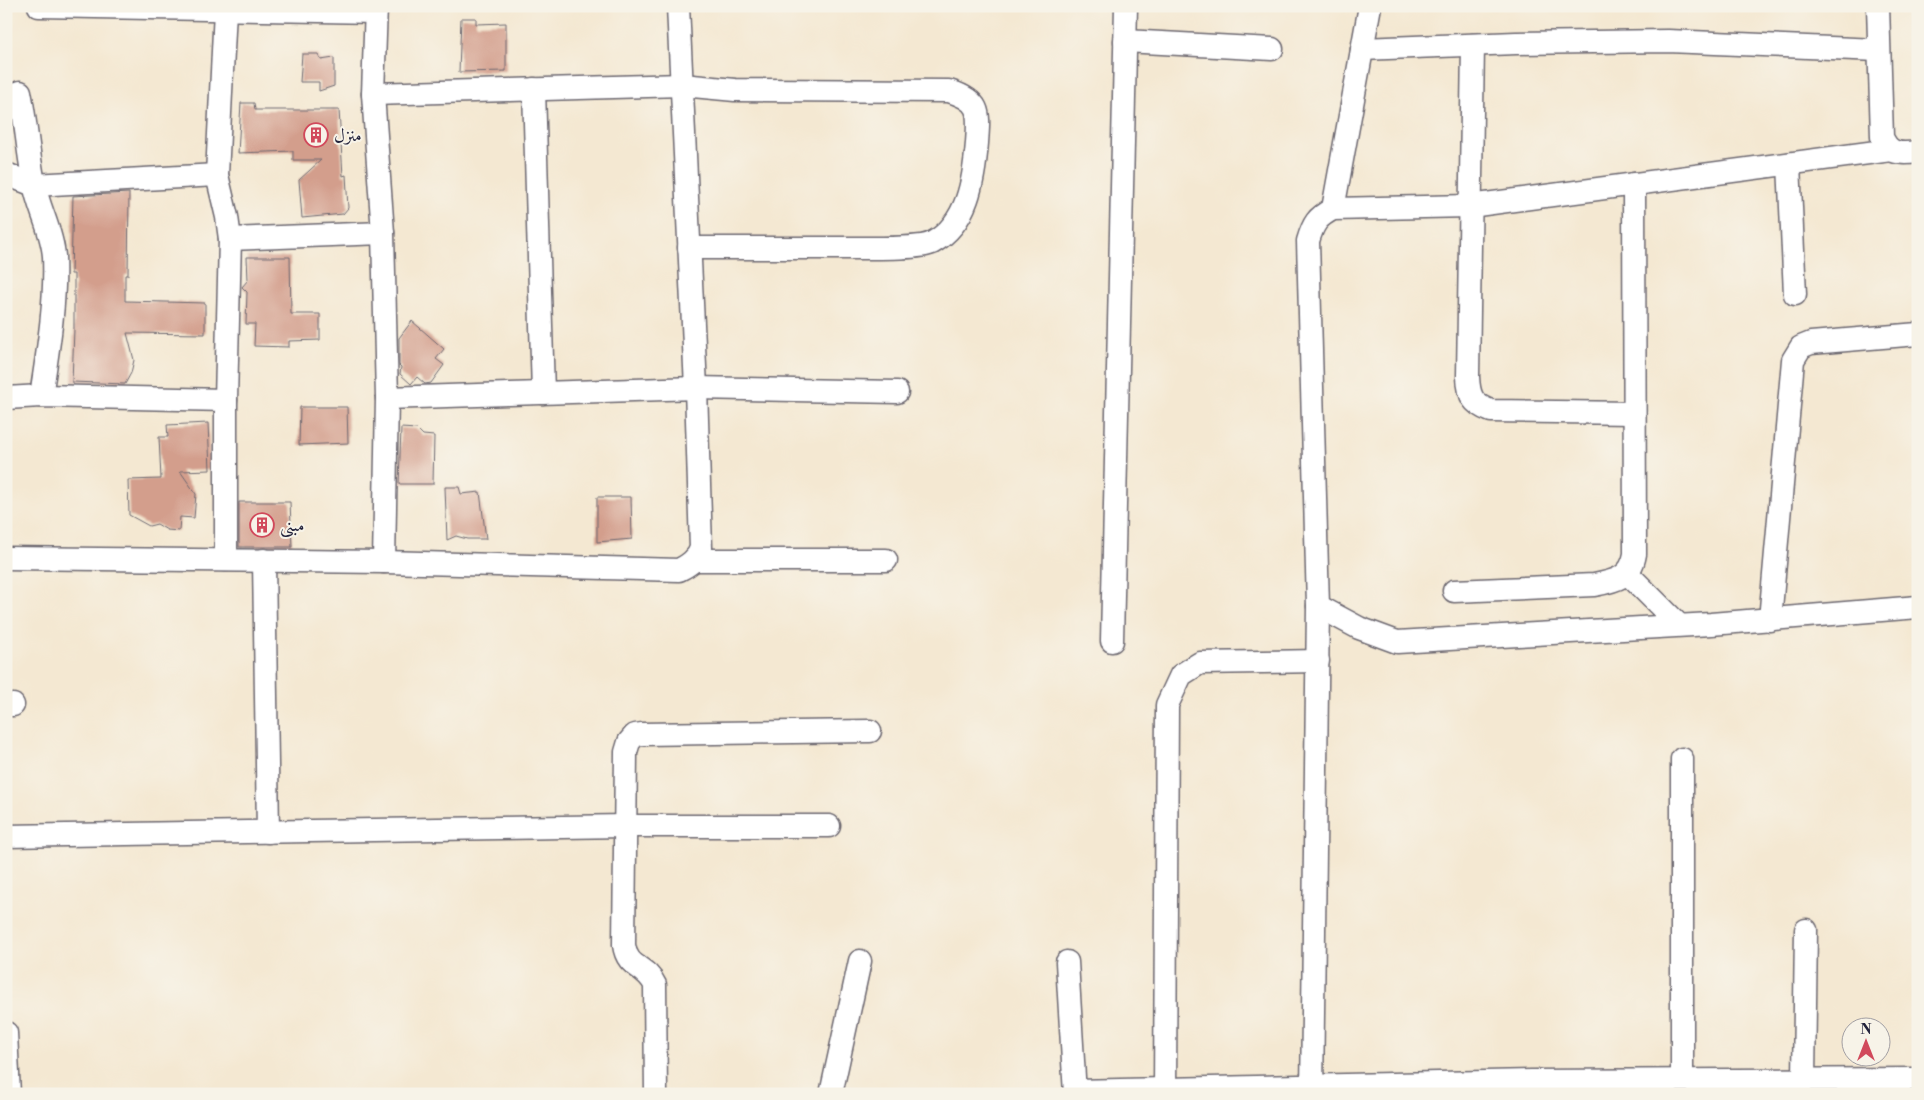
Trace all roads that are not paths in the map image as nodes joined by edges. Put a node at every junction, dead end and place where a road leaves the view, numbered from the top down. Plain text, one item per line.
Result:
1 (39, 6) edge
2 (678, 6) edge
3 (1126, 6) edge
4 (1370, 6) edge
5 (1878, 6) edge
6 (376, 9) edge
7 (225, 10) junction
8 (1125, 41) junction
9 (1473, 45) junction
10 (1272, 48) dead end
11 (1362, 49) junction
12 (1878, 50) junction
13 (682, 85) junction
14 (534, 89) junction
15 (20, 92) dead end
16 (373, 94) junction
17 (1891, 150) junction
18 (1918, 152) edge
19 (1789, 164) junction
20 (6, 174) edge
21 (217, 175) junction
22 (1634, 184) junction
23 (34, 185) junction
24 (1470, 206) junction
25 (1332, 209) junction
26 (382, 234) junction
27 (230, 239) junction
28 (689, 248) junction
29 (1795, 294) dead end
30 (1918, 334) edge
31 (696, 388) junction
32 (897, 392) dead end
33 (543, 393) junction
34 (41, 396) junction
35 (6, 398) edge
36 (387, 398) junction
37 (226, 400) junction
38 (1634, 413) junction
39 (6, 558) edge
40 (226, 560) junction
41 (264, 560) junction
42 (694, 560) junction
43 (886, 560) dead end
44 (384, 562) junction
45 (1627, 573) junction
46 (1454, 591) dead end
47 (1318, 606) junction
48 (1918, 607) edge
49 (1770, 620) junction
50 (1679, 624) junction
51 (1112, 641) dead end
52 (1318, 661) junction
53 (870, 731) dead end
54 (1682, 759) dead end
55 (625, 826) junction
56 (829, 826) dead end
57 (268, 832) junction
58 (6, 836) edge
59 (1806, 930) dead end
60 (860, 961) dead end
61 (1067, 962) dead end
62 (6, 1033) edge
63 (1804, 1079) junction
64 (1918, 1079) edge
65 (1682, 1080) junction
66 (1743, 1086) edge
67 (1832, 1086) edge
68 (1532, 1087) edge
69 (1312, 1089) edge
70 (1403, 1089) edge
71 (1074, 1092) edge
72 (1165, 1092) edge
73 (9, 1094) edge
74 (656, 1094) edge
75 (831, 1094) edge

1 - 7 street
2 - 13 street
3 - 8 street
4 - 11 street
5 - 12 street
6 - 7 street
6 - 16 street
7 - 21 street
8 - 10 street
8 - 51 street
9 - 11 street
9 - 12 street
9 - 24 street
11 - 25 street
12 - 17 street
13 - 14 street
13 - 28 street
13 - 28 street
14 - 16 street
14 - 33 street
15 - 23 street
16 - 26 street
17 - 18 street
17 - 19 street
19 - 22 street
19 - 29 street
20 - 23 street
21 - 23 street
21 - 27 street
22 - 24 street
22 - 38 street
23 - 34 street
24 - 25 street
24 - 38 street
25 - 47 street
26 - 27 street
26 - 36 street
27 - 37 street
28 - 31 street
30 - 49 street
31 - 32 street
31 - 33 street
31 - 42 street
33 - 36 street
34 - 35 street
34 - 37 street
36 - 44 street
37 - 40 street
38 - 45 street
39 - 40 street
40 - 41 street
41 - 44 street
41 - 57 street
42 - 43 street
42 - 44 street
45 - 46 street
45 - 50 street
47 - 50 street
47 - 52 street
48 - 49 street
49 - 50 street
52 - 69 street
52 - 72 street
53 - 55 street
54 - 65 street
55 - 56 street
55 - 57 street
55 - 74 street
57 - 58 street
59 - 63 street
60 - 75 street
61 - 71 street
62 - 73 street
63 - 66 street
63 - 67 street
64 - 67 street
65 - 66 street
65 - 68 street
68 - 70 street
69 - 70 street
69 - 72 street
71 - 72 street

